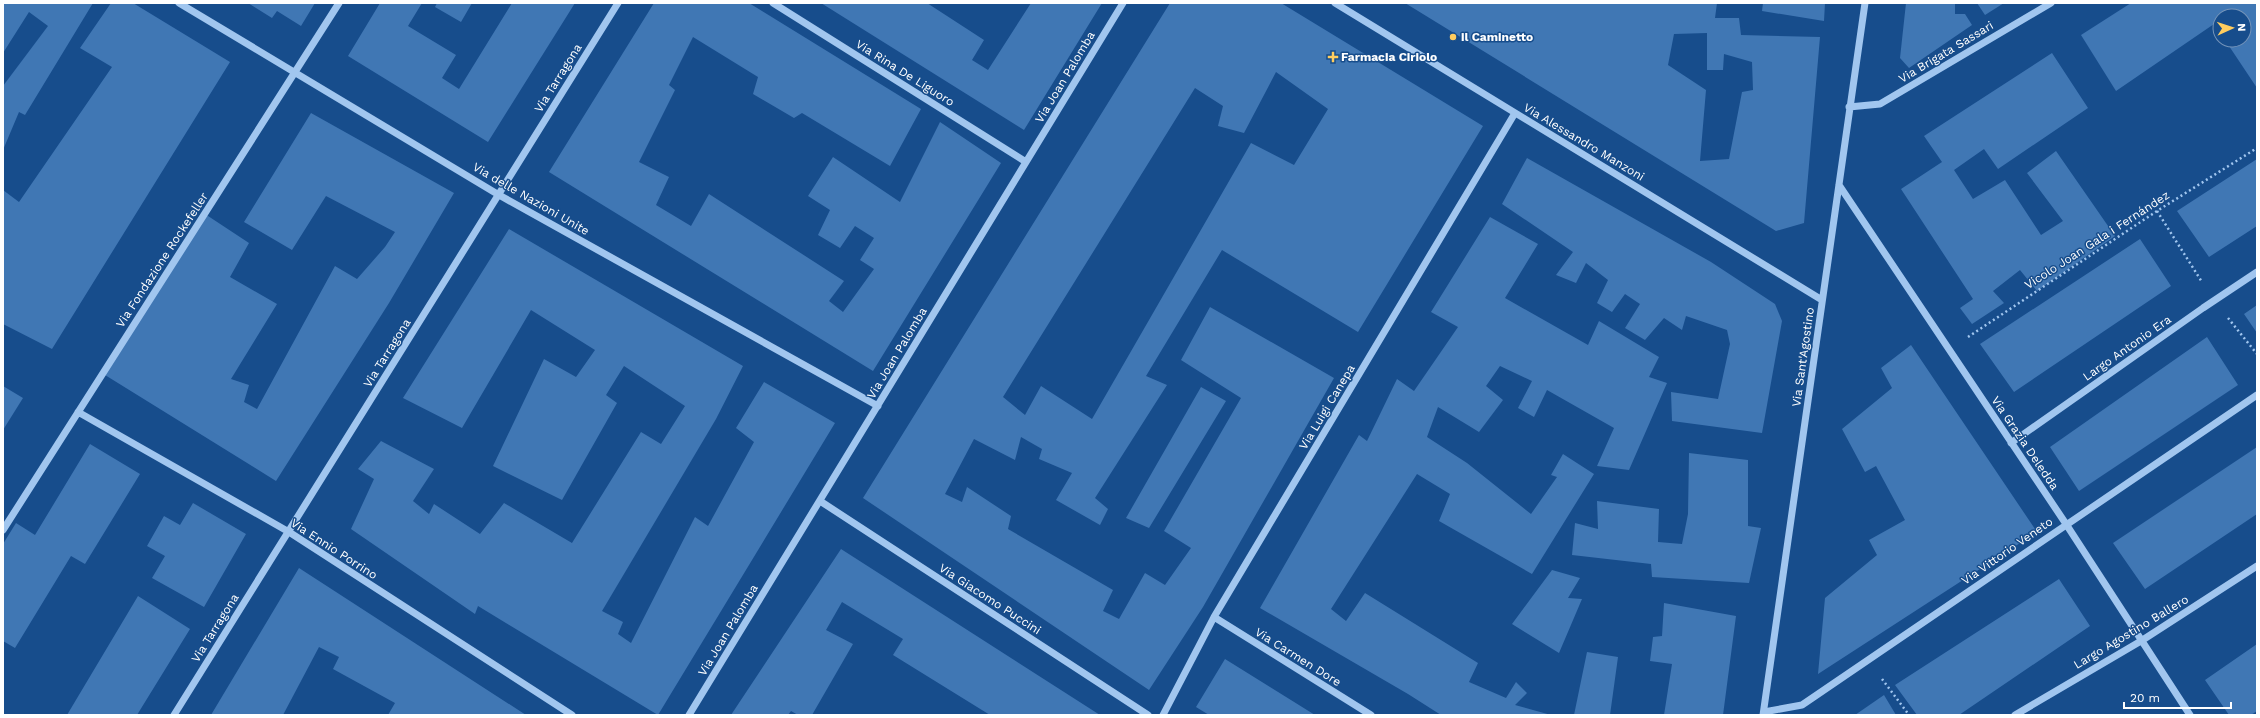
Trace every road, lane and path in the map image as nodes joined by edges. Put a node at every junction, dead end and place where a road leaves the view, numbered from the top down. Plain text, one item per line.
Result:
1 (178, 3) edge
2 (339, 3) edge
3 (618, 3) edge
4 (773, 3) edge
5 (1123, 3) edge
6 (1335, 3) edge
7 (1865, 3) edge
8 (2051, 3) edge
9 (295, 72) junction
10 (1849, 107) junction
11 (1515, 113) junction
12 (2257, 148) edge
13 (1026, 162) junction
14 (1839, 185) junction
15 (499, 195) junction
16 (2257, 272) edge
17 (1822, 300) junction
18 (1949, 350) junction
19 (2257, 395) edge
20 (878, 406) junction
21 (78, 412) junction
22 (2012, 443) junction
23 (820, 500) junction
24 (2066, 524) junction
25 (3, 530) edge
26 (288, 532) junction
27 (2257, 566) edge
28 (1214, 617) junction
29 (2141, 641) junction
30 (1867, 660) junction
31 (1764, 713) edge
32 (174, 715) edge
33 (572, 715) edge
34 (689, 715) edge
35 (1148, 715) edge
36 (1162, 715) edge
37 (1371, 715) edge
38 (1909, 715) edge
39 (2015, 715) edge
40 (2190, 715) edge

1 - 9 street, Via delle Nazioni Unite
2 - 9 street, Via Fondazione Rockefeller
3 - 15 street, Via Tarragona
4 - 13 street, Via Rina De Liguoro
5 - 13 street, Via Joan Palomba
6 - 11 street, Via Alessandro Manzoni
7 - 10 street, Via Sant'Agostino
8 - 10 street, Via Brigata Sassari
9 - 15 street, Via delle Nazioni Unite
9 - 21 street, Via Fondazione Rockefeller
10 - 14 street, Via Sant'Agostino
11 - 17 street, Via Alessandro Manzoni
11 - 28 street, Via Luigi Canepa
12 - 18 path, Vicolo Joan Gala i Fernández
13 - 20 street, Via Joan Palomba
14 - 17 street, Via Sant'Agostino
14 - 18 street, Via Grazia Deledda
15 - 20 street, Via delle Nazioni Unite
15 - 26 street, Via Tarragona
16 - 22 street, Largo Antonio Era
17 - 31 street, Via Sant'Agostino
18 - 22 street, Via Grazia Deledda
19 - 24 street, Via Vittorio Veneto
20 - 23 street, Via Joan Palomba
21 - 25 street, Via Fondazione Rockefeller
21 - 26 street, Via Ennio Porrino
22 - 24 street, Via Grazia Deledda
23 - 34 street, Via Joan Palomba
23 - 35 street, Via Giacomo Puccini
24 - 29 street, Via Grazia Deledda
24 - 30 street, Via Vittorio Veneto
26 - 32 street, Via Tarragona
26 - 33 street, Via Ennio Porrino
27 - 29 street, Largo Agostino Ballero
28 - 36 street, Via Luigi Canepa
28 - 37 street, Via Carmen Dore
29 - 39 street, Largo Agostino Ballero
29 - 40 street, Via Grazia Deledda
30 - 31 street, Via Vittorio Veneto
30 - 38 path

